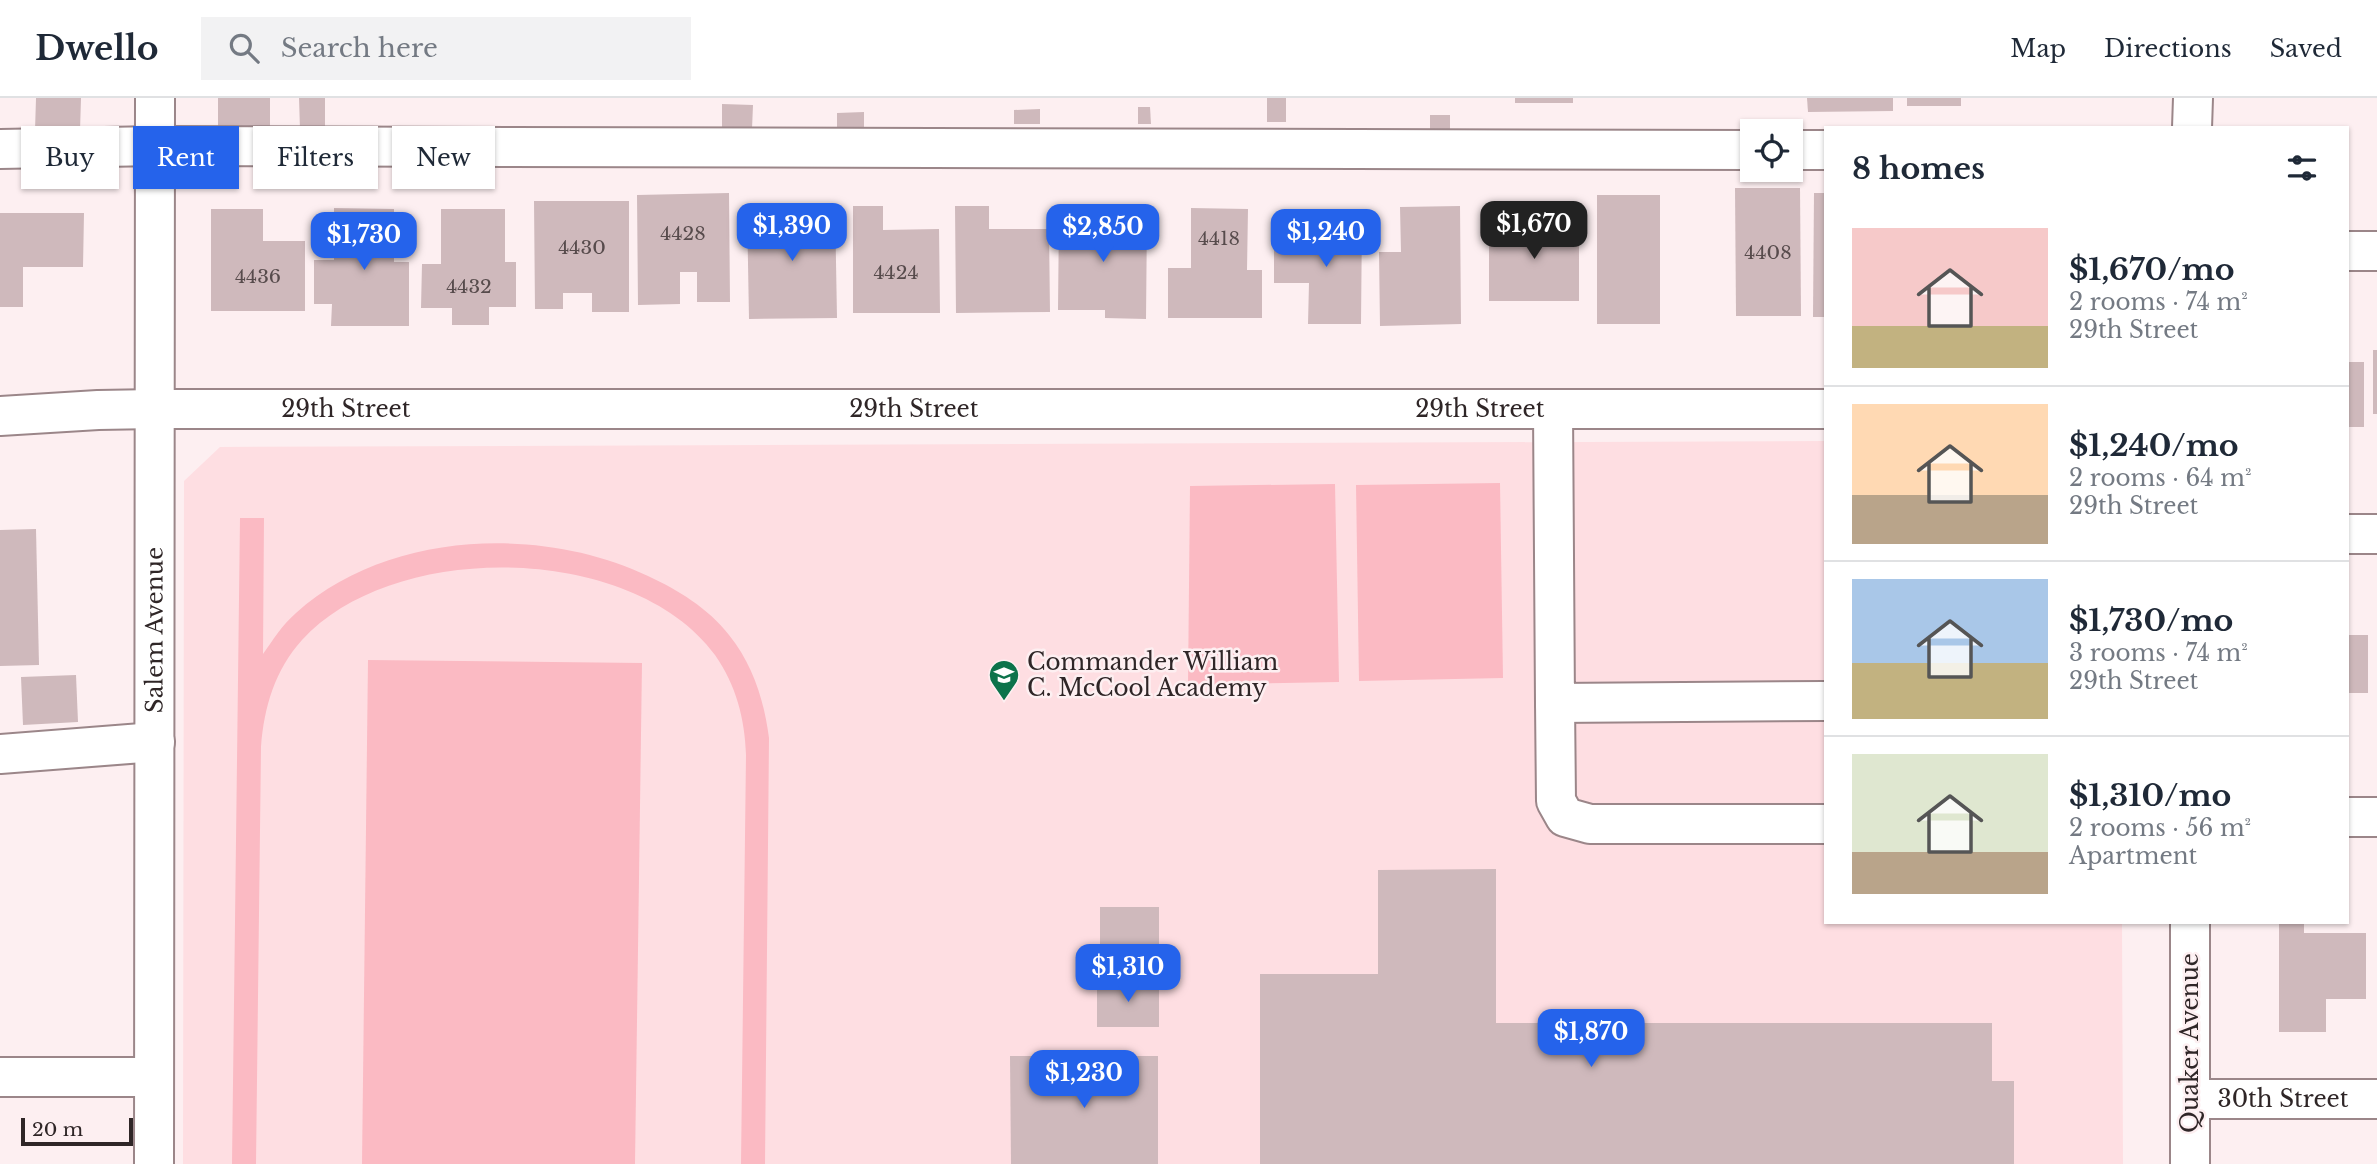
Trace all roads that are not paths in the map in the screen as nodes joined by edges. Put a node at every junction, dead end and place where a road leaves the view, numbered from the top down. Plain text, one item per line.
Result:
1 (155, 98) edge
2 (2193, 98) edge
3 (156, 126) edge
4 (2193, 126) edge
5 (133, 146) edge
6 (239, 146) edge
7 (0, 149) edge
8 (1740, 150) edge
9 (1803, 150) edge
10 (1824, 150) edge
11 (156, 189) edge
12 (2349, 251) edge
13 (2377, 251) edge
14 (155, 409) junction
15 (1553, 409) junction
16 (1824, 409) edge
17 (0, 416) edge
18 (2349, 534) edge
19 (2377, 534) edge
20 (1824, 701) edge
21 (1555, 703) junction
22 (155, 742) junction
23 (0, 754) edge
24 (2349, 817) edge
25 (2377, 817) edge
26 (1824, 824) edge
27 (2190, 924) edge
28 (0, 1077) edge
29 (154, 1077) junction
30 (2377, 1098) edge
31 (2190, 1099) junction
32 (154, 1164) edge
33 (2190, 1164) edge

1 - 3 street, Salem Avenue
2 - 4 street
5 - 7 street
6 - 8 street
9 - 10 street
11 - 14 street, Salem Avenue
12 - 13 street
14 - 15 street, 29th Street
14 - 17 street, 29th Street
14 - 22 street, Salem Avenue
15 - 16 street, 29th Street
15 - 21 street
18 - 19 street
20 - 21 street
21 - 26 street
22 - 23 street
22 - 29 street, Salem Avenue
24 - 25 street
27 - 31 street, Quaker Avenue
28 - 29 street
29 - 32 street, Salem Avenue
30 - 31 street, 30th Street
31 - 33 street, Quaker Avenue

